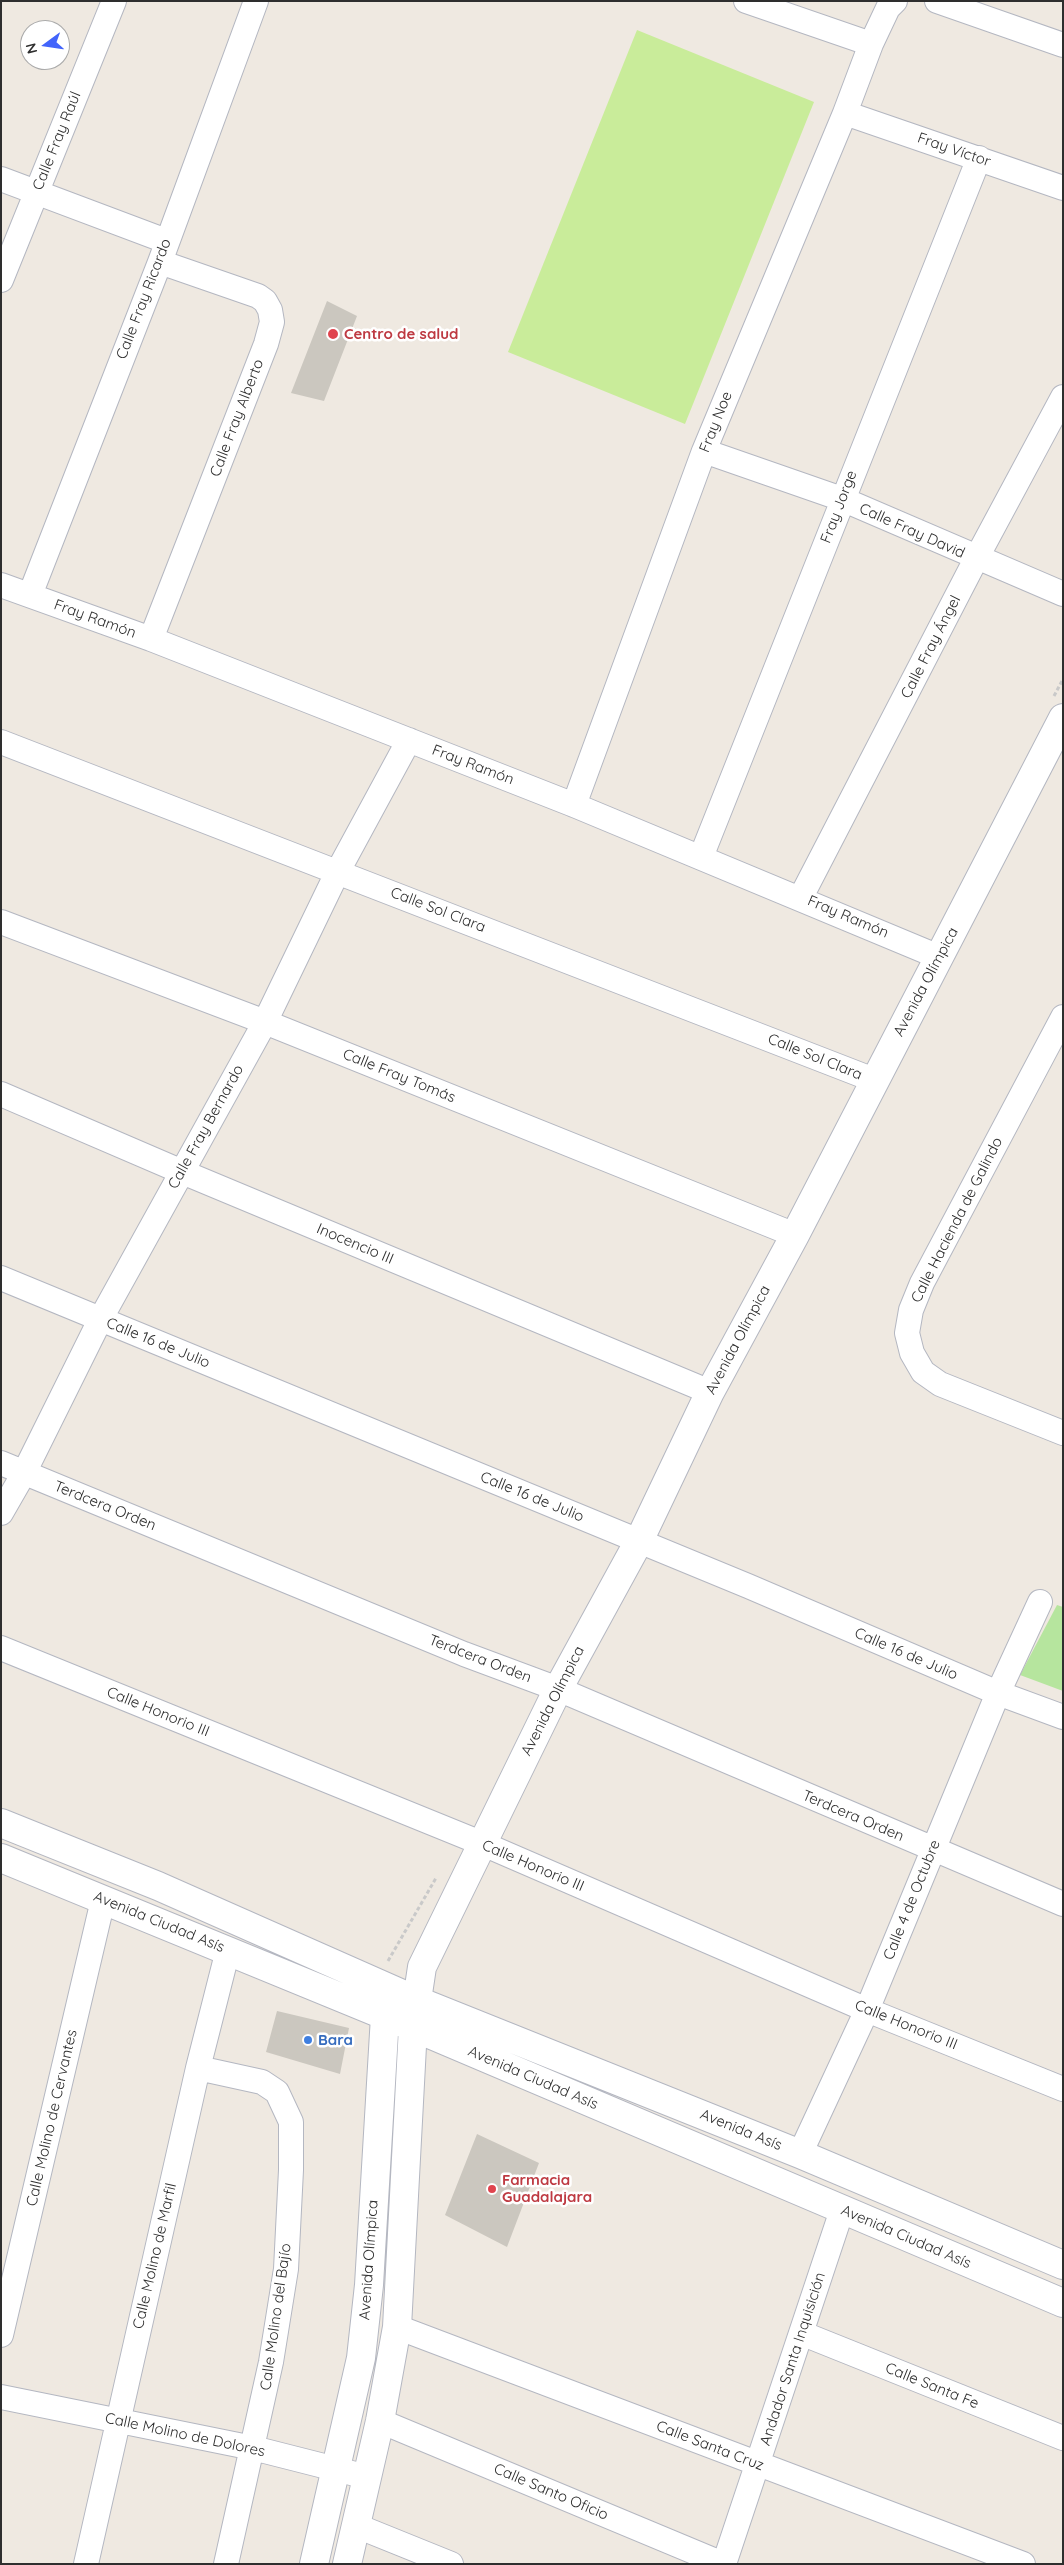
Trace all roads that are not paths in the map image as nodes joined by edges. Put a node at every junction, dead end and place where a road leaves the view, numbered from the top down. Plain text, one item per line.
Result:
1 (114, 1) edge
2 (256, 1) edge
3 (895, 1) edge
4 (937, 1) edge
5 (759, 3) edge
6 (981, 8) edge
7 (871, 44) junction
8 (1063, 45) edge
9 (845, 113) junction
10 (979, 158) junction
11 (1, 179) edge
12 (1063, 188) edge
13 (36, 192) junction
14 (163, 252) junction
15 (1, 280) edge
16 (1063, 398) edge
17 (704, 451) junction
18 (842, 499) junction
19 (976, 559) junction
20 (1, 584) edge
21 (1063, 594) edge
22 (30, 595) junction
23 (151, 639) junction
24 (1063, 718) edge
25 (408, 740) junction
26 (1, 742) edge
27 (574, 805) junction
28 (701, 857) junction
29 (338, 871) junction
30 (801, 898) junction
31 (1, 922) edge
32 (939, 957) junction
33 (1063, 1016) edge
34 (265, 1022) junction
35 (874, 1080) junction
36 (1, 1094) edge
37 (180, 1171) junction
38 (795, 1235) junction
39 (1, 1278) edge
40 (100, 1320) junction
41 (710, 1392) junction
42 (1063, 1434) edge
43 (1, 1464) edge
44 (24, 1473) junction
45 (1, 1513) edge
46 (638, 1541) junction
47 (1040, 1602) dead end
48 (1, 1648) edge
49 (558, 1689) junction
50 (998, 1693) junction
51 (1063, 1717) edge
52 (1, 1823) edge
53 (481, 1843) junction
54 (933, 1850) junction
55 (1, 1858) edge
56 (103, 1900) junction
57 (1063, 1904) edge
58 (228, 1950) junction
59 (422, 1967) junction
60 (394, 1988) junction
61 (418, 2001) junction
62 (867, 2010) junction
63 (385, 2016) junction
64 (413, 2027) junction
65 (198, 2068) junction
66 (1063, 2088) edge
67 (800, 2154) junction
68 (842, 2210) junction
69 (1063, 2265) edge
70 (1063, 2303) edge
71 (397, 2327) junction
72 (801, 2333) junction
73 (1, 2335) edge
74 (1, 2397) edge
75 (118, 2420) junction
76 (380, 2421) junction
77 (1063, 2438) edge
78 (253, 2448) junction
79 (758, 2465) junction
80 (336, 2468) junction
81 (367, 2477) junction
82 (357, 2526) junction
83 (86, 2564) edge
84 (226, 2564) edge
85 (314, 2564) edge
86 (347, 2564) edge
87 (451, 2564) edge
88 (723, 2564) edge
89 (1023, 2564) edge

1 - 13 street, Calle Fray Raúl
2 - 14 street, Calle Fray Ricardo
3 - 7 street, Fray Noe
4 - 6 street
5 - 7 street
6 - 8 street
7 - 9 street, Fray Noe
9 - 10 street, Fray Víctor
9 - 17 street, Fray Noe
10 - 12 street, Fray Víctor
10 - 18 street, Fray Jorge
11 - 13 street, Calle Fray Alberto
13 - 14 street, Calle Fray Alberto
13 - 15 street, Calle Fray Raúl
14 - 22 street, Calle Fray Ricardo
14 - 23 street, Calle Fray Alberto
16 - 19 street, Calle Fray Ángel
17 - 18 street, Calle Fray David
17 - 27 street, Fray Noe
18 - 19 street, Calle Fray David
18 - 28 street, Fray Jorge
19 - 21 street, Calle Fray David
19 - 30 street, Calle Fray Ángel
20 - 22 street, Fray Ramón
22 - 23 street, Fray Ramón
23 - 25 street, Fray Ramón
24 - 32 street, Avenida Olímpica
25 - 27 street, Fray Ramón
25 - 29 street, Calle Fray Bernardo
26 - 29 street, Calle Sol Clara
27 - 28 street, Fray Ramón
28 - 30 street, Fray Ramón
29 - 34 street, Calle Fray Bernardo
29 - 35 street, Calle Sol Clara
30 - 32 street, Fray Ramón
31 - 34 street, Calle Fray Tomás
32 - 35 street, Avenida Olímpica
33 - 42 street, Calle Hacienda de Galindo
34 - 37 street, Calle Fray Bernardo
34 - 38 street, Calle Fray Tomás
35 - 38 street, Avenida Olímpica
36 - 37 street, Inocencio III
37 - 40 street, Calle Fray Bernardo
37 - 41 street, Inocencio III
38 - 41 street, Avenida Olímpica
39 - 40 street, Calle 16 de Julio
40 - 44 street, Calle Fray Bernardo
40 - 46 street, Calle 16 de Julio
41 - 46 street, Avenida Olímpica
43 - 44 street, Terdcera Orden
44 - 45 street, Calle Fray Bernardo
44 - 49 street, Terdcera Orden
46 - 49 street, Avenida Olímpica
46 - 50 street, Calle 16 de Julio
47 - 50 street, Calle 4 de Octubre
48 - 53 street, Calle Honorio III
49 - 53 street, Avenida Olímpica
49 - 54 street, Terdcera Orden
50 - 51 street, Calle 16 de Julio
50 - 54 street, Calle 4 de Octubre
52 - 60 street, Avenida Ciudad Asís
53 - 59 street, Avenida Olímpica
53 - 62 street, Calle Honorio III
54 - 57 street, Terdcera Orden
54 - 62 street, Calle 4 de Octubre
55 - 56 street, Avenida Ciudad Asís
56 - 58 street, Avenida Ciudad Asís
56 - 73 street, Calle Molino de Cervantes
58 - 63 street, Avenida Ciudad Asís
58 - 65 street, Calle Molino de Marfil
59 - 60 street, Avenida Olímpica
59 - 61 street, Avenida Olímpica
60 - 61 street, Avenida Ciudad Asís
60 - 63 street, Avenida Olímpica
61 - 64 street, Avenida Olímpica
61 - 67 street, Avenida Asís
62 - 66 street, Calle Honorio III
62 - 67 street, Calle 4 de Octubre
63 - 64 street, Avenida Ciudad Asís
63 - 80 street, Avenida Olímpica
64 - 68 street, Avenida Ciudad Asís
64 - 71 street, Avenida Olímpica
65 - 75 street, Calle Molino de Marfil
65 - 78 street, Calle Molino del Bajío
67 - 69 street, Avenida Asís
68 - 70 street, Avenida Ciudad Asís
68 - 72 street, Andador Santa Inquisición
71 - 76 street, Avenida Olímpica
71 - 79 street, Calle Santa Cruz
72 - 77 street, Calle Santa Fe
72 - 79 street, Andador Santa Inquisición
74 - 75 street, Calle Molino de Dolores
75 - 78 street, Calle Molino de Dolores
75 - 83 street, Calle Molino de Marfil
76 - 81 street, Avenida Olímpica
76 - 88 street, Calle Santo Oficio
78 - 80 street, Calle Molino de Dolores
78 - 84 street, Calle Molino del Bajío
79 - 88 street, Andador Santa Inquisición
79 - 89 street, Calle Santa Cruz
80 - 81 street, Calle Molino de Dolores
80 - 85 street, Avenida Olímpica
81 - 82 street, Avenida Olímpica
82 - 86 street, Avenida Olímpica
82 - 87 street

